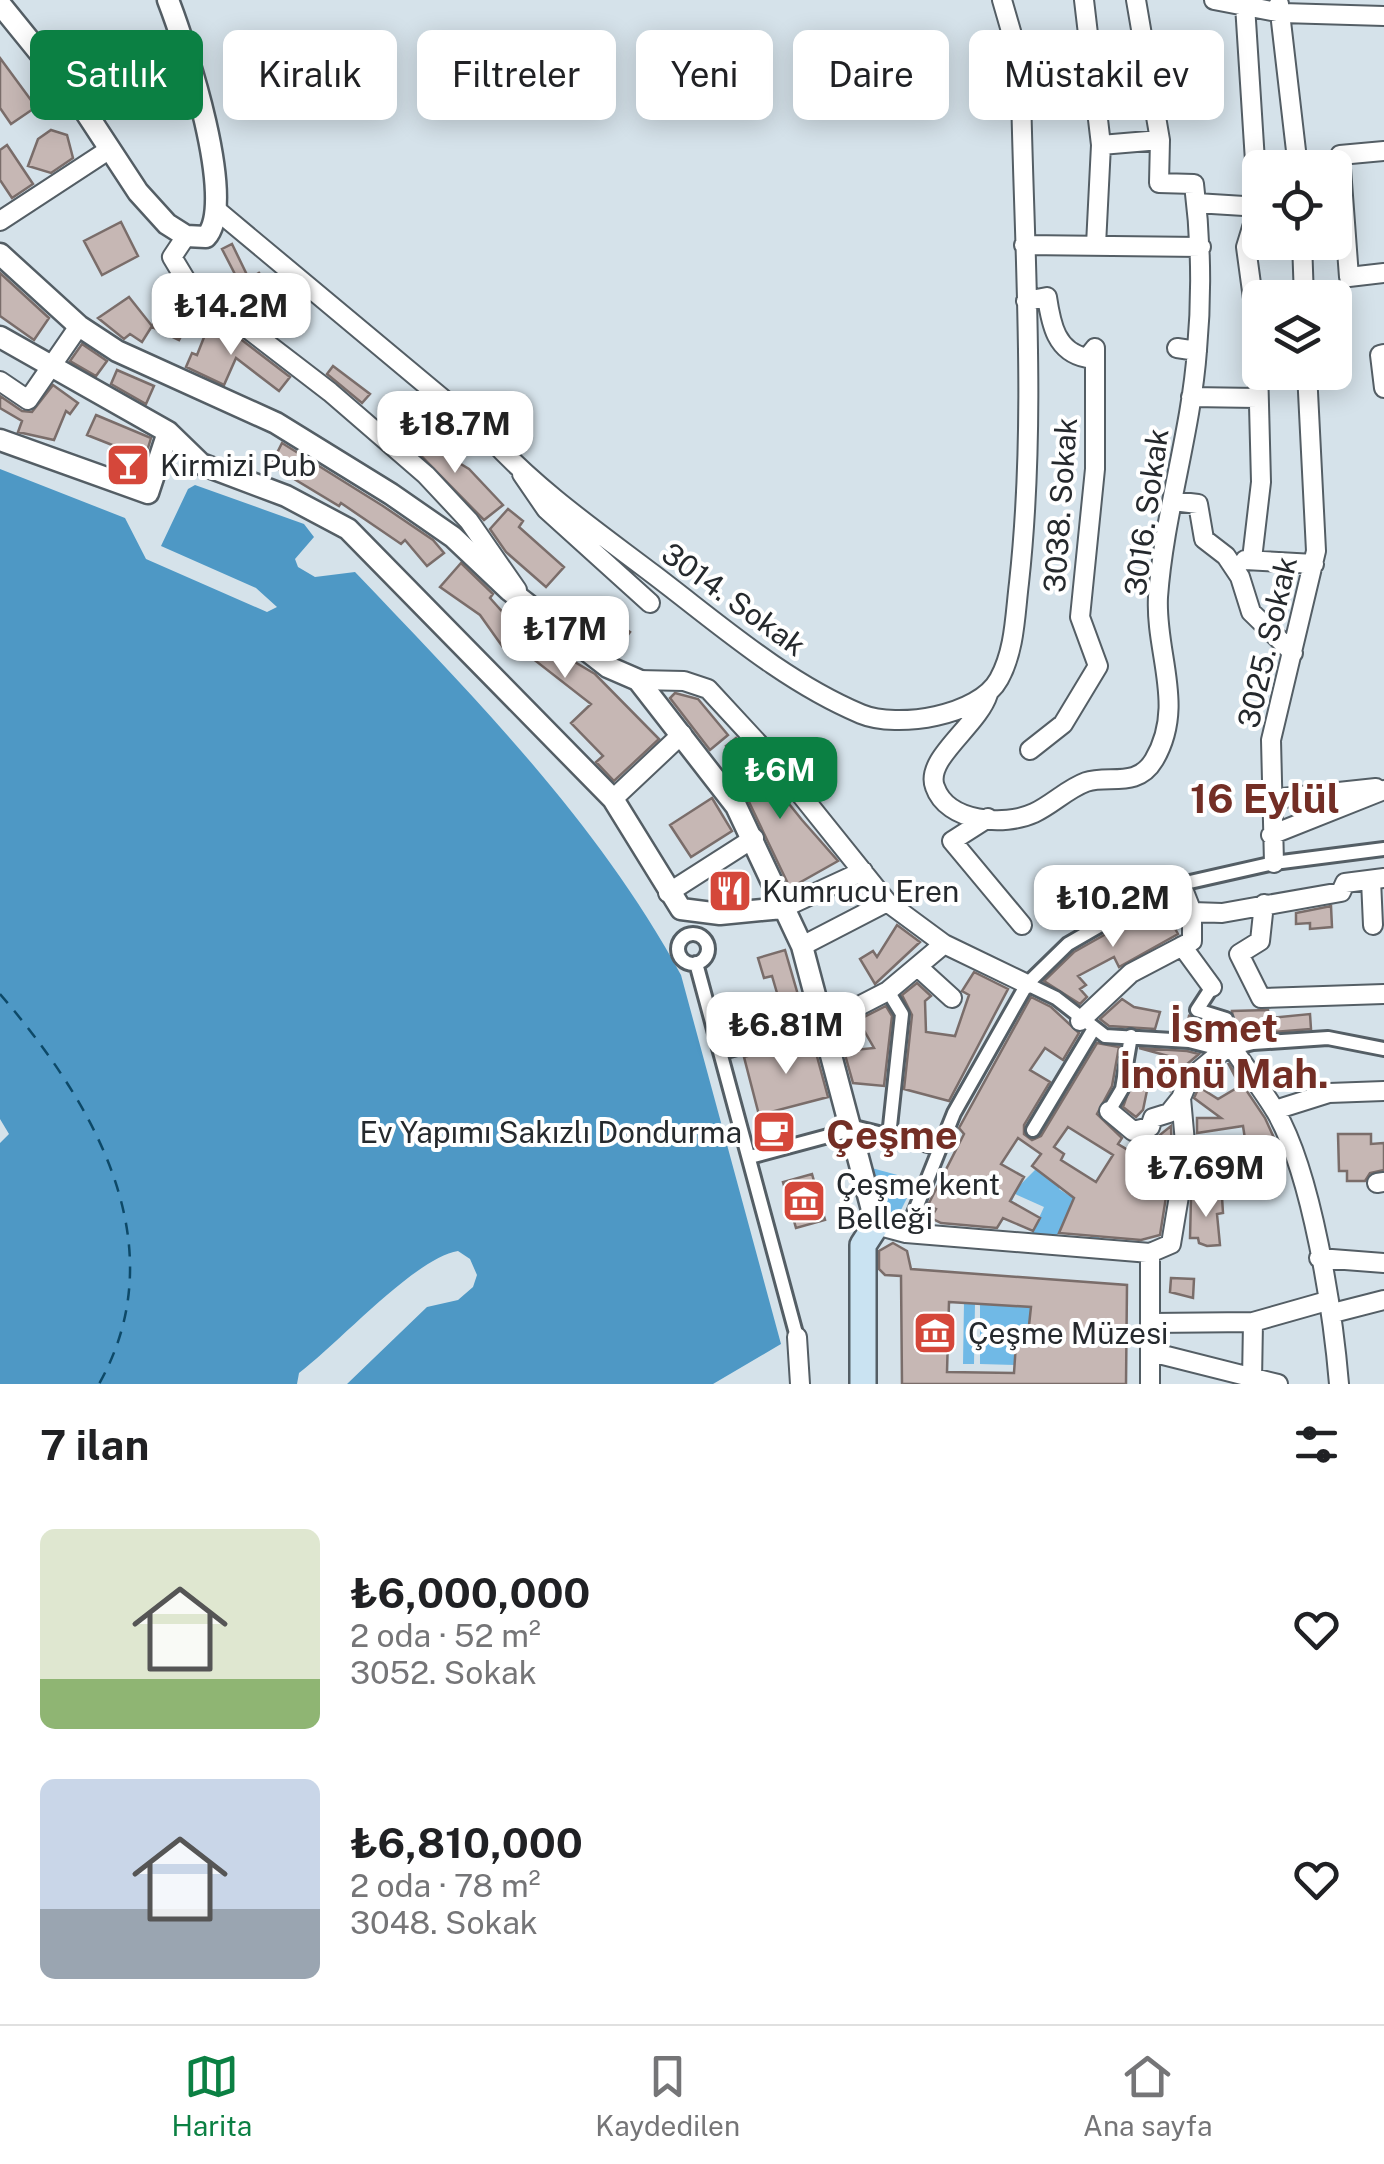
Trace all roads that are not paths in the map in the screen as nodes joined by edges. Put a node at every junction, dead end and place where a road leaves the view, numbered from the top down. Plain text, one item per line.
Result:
1 (168, 0) edge
2 (1002, 0) edge
3 (1084, 0) edge
4 (1136, 0) edge
5 (1214, 0) edge
6 (0, 4) edge
7 (1245, 5) junction
8 (1279, 6) edge
9 (1384, 16) edge
10 (1160, 140) junction
11 (1102, 145) junction
12 (110, 149) junction
13 (1255, 150) edge
14 (1296, 150) edge
15 (1384, 151) edge
16 (1196, 204) junction
17 (1242, 207) edge
18 (219, 212) junction
19 (0, 221) edge
20 (186, 236) junction
21 (1024, 245) junction
22 (1096, 245) junction
23 (1200, 247) junction
24 (0, 254) edge
25 (1384, 273) edge
26 (1026, 301) junction
27 (79, 326) junction
28 (0, 338) edge
29 (1177, 348) dead end
30 (1198, 350) junction
31 (1382, 355) edge
32 (52, 368) junction
33 (0, 382) edge
34 (1384, 388) edge
35 (1257, 390) edge
36 (1307, 390) edge
37 (1191, 396) junction
38 (1257, 398) junction
39 (168, 432) junction
40 (0, 440) edge
41 (522, 474) junction
42 (1174, 501) junction
43 (1252, 559) junction
44 (1229, 561) junction
45 (1314, 564) junction
46 (524, 600) junction
47 (650, 603) dead end
48 (1293, 653) junction
49 (638, 680) junction
50 (988, 694) junction
51 (682, 734) junction
52 (1030, 750) dead end
53 (1384, 789) edge
54 (614, 799) junction
55 (1272, 799) junction
56 (988, 818) junction
57 (1271, 835) junction
58 (754, 838) junction
59 (1384, 849) edge
60 (1274, 863) junction
61 (862, 872) junction
62 (1377, 879) edge
63 (1181, 884) junction
64 (668, 892) junction
65 (887, 902) junction
66 (1264, 904) junction
67 (783, 908) junction
68 (1192, 912) junction
69 (1022, 925) dead end
70 (1374, 925) dead end
71 (944, 944) junction
72 (802, 946) junction
73 (1182, 946) junction
74 (696, 963) dead end
75 (919, 968) junction
76 (1028, 984) junction
77 (1212, 987) joint
78 (888, 991) junction
79 (1384, 994) edge
80 (952, 998) dead end
81 (822, 1025) junction
82 (1087, 1026) junction
83 (1131, 1036) junction
84 (1228, 1049) junction
85 (1384, 1049) edge
86 (722, 1052) junction
87 (1384, 1091) edge
88 (1181, 1098) junction
89 (1275, 1110) junction
90 (1109, 1111) joint
91 (852, 1130) junction
92 (1032, 1130) dead end
93 (889, 1136) junction
94 (940, 1148) junction
95 (750, 1157) junction
96 (872, 1233) junction
97 (906, 1233) junction
98 (1150, 1253) junction
99 (1319, 1258) junction
100 (1384, 1263) edge
101 (1384, 1300) edge
102 (1330, 1307) junction
103 (1253, 1322) junction
104 (1151, 1323) junction
105 (797, 1337) joint
106 (1151, 1352) junction
107 (1252, 1380) junction
108 (800, 1384) edge
109 (863, 1384) edge
110 (873, 1384) edge
111 (1150, 1384) edge
112 (1278, 1384) edge
113 (1339, 1384) edge

1 - 18 street
2 - 21 street
3 - 11 street
4 - 10 street
5 - 7 street
6 - 12 street
7 - 8 street
7 - 13 street
8 - 9 street
8 - 14 street
10 - 11 street
10 - 16 street
11 - 22 street
12 - 19 street
12 - 20 street
15 - 25 street
16 - 17 street
16 - 23 street, 3016. Sokak
18 - 20 street
18 - 41 street, 3014. Sokak
20 - 46 street
21 - 22 street
21 - 26 street
22 - 23 street
23 - 30 street, 3016. Sokak
24 - 27 street
26 - 50 street
26 - 52 street, 3038. Sokak
27 - 32 street
27 - 46 street
28 - 32 street
29 - 30 street
30 - 37 street, 3016. Sokak
31 - 34 street
32 - 33 street
32 - 39 street
35 - 38 street
36 - 45 street, 3025. Sokak
37 - 38 street
37 - 42 street, 3016. Sokak
38 - 43 street
39 - 40 street
39 - 54 street
41 - 47 street
41 - 50 street, 3014. Sokak
42 - 44 street
42 - 56 street, 3016. Sokak
43 - 44 street
43 - 45 street
44 - 48 street
45 - 48 street, 3025. Sokak
46 - 49 street
48 - 55 street, 3025. Sokak
49 - 51 street
49 - 61 street
50 - 56 street, 3016. Sokak
51 - 54 street
51 - 58 street
53 - 55 street
53 - 57 street
54 - 64 street
55 - 57 street, 3025. Sokak
56 - 69 street
57 - 60 street, 3025. Sokak
58 - 64 street
58 - 67 street
59 - 60 street
60 - 63 street
61 - 65 street
61 - 67 street
62 - 66 street
62 - 70 street
63 - 68 street
63 - 76 street
64 - 67 street
65 - 71 street
65 - 72 street
66 - 68 street
66 - 79 street
67 - 72 street
68 - 73 street
71 - 75 street
71 - 76 street
72 - 81 street
73 - 77 street
73 - 82 street
74 - 86 street
75 - 78 street
75 - 80 street
76 - 82 street
76 - 94 street
77 - 84 street
78 - 81 street
78 - 93 street
81 - 86 street
81 - 91 street
82 - 83 street
82 - 92 street
83 - 84 street
83 - 90 street
84 - 85 street
84 - 88 street
84 - 89 street
86 - 95 street
87 - 89 street
88 - 90 street
88 - 98 street
89 - 99 street
91 - 93 street
91 - 95 street
91 - 96 street
93 - 94 street
94 - 97 street
95 - 105 street
96 - 97 street
96 - 109 main road
96 - 110 main road
97 - 98 street
98 - 104 street
99 - 100 street
99 - 102 street
101 - 102 street
102 - 103 street
102 - 113 street
103 - 104 street
103 - 107 street
104 - 106 street
105 - 108 street
106 - 107 street
106 - 111 street
107 - 112 street

